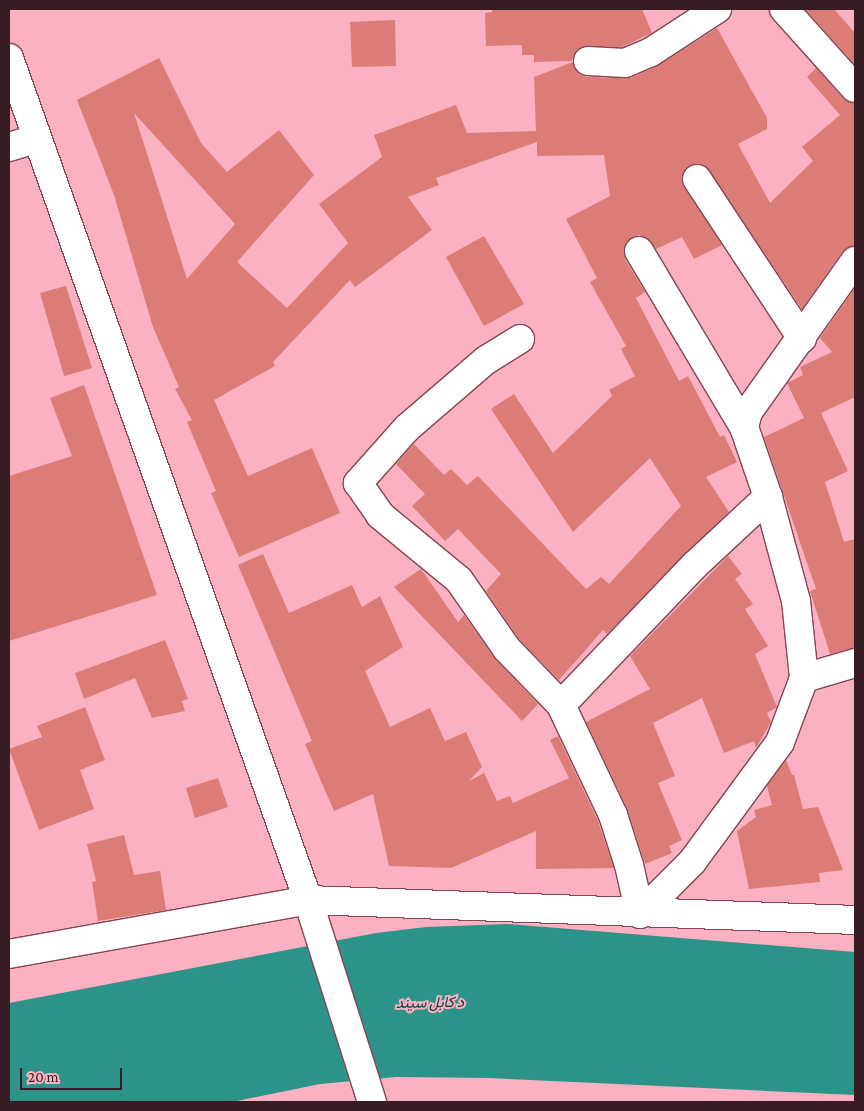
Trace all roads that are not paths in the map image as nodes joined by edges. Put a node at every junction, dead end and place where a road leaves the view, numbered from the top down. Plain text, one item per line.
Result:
1 (717, 9) edge
2 (784, 9) edge
3 (9, 58) edge
4 (588, 61) dead end
5 (855, 88) edge
6 (36, 139) junction
7 (9, 148) edge
8 (697, 179) dead end
9 (639, 251) dead end
10 (855, 261) edge
11 (802, 338) junction
12 (520, 339) dead end
13 (744, 427) junction
14 (768, 497) junction
15 (855, 664) edge
16 (804, 678) junction
17 (561, 705) junction
18 (308, 900) junction
19 (640, 914) junction
20 (855, 920) edge
21 (9, 954) edge
22 (371, 1097) edge

1 - 4 street
2 - 5 street
3 - 6 street
6 - 7 street
6 - 18 street
8 - 11 street
9 - 13 street
10 - 11 street
11 - 13 street
12 - 17 street
13 - 14 street
14 - 16 street
14 - 17 street
15 - 16 street
16 - 19 street
17 - 19 street
18 - 19 street
18 - 21 street
18 - 22 street
19 - 20 street

